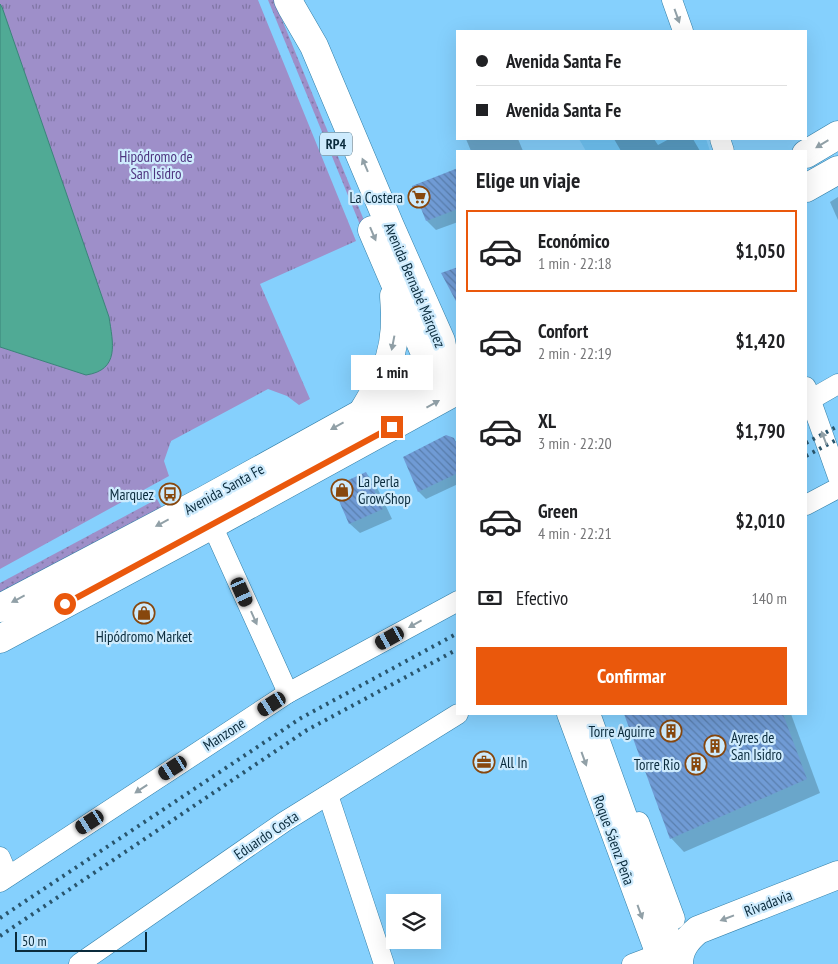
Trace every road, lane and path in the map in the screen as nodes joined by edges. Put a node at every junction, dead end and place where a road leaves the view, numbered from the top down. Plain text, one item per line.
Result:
1 (672, 0) edge
2 (290, 4) edge
3 (683, 30) edge
4 (838, 135) edge
5 (807, 153) edge
6 (838, 170) edge
7 (807, 187) edge
8 (392, 277) junction
9 (455, 376) edge
10 (838, 384) edge
11 (808, 393) edge
12 (362, 413) junction
13 (838, 477) edge
14 (838, 488) edge
15 (807, 504) edge
16 (212, 525) junction
17 (456, 602) edge
18 (0, 608) edge
19 (0, 639) edge
20 (288, 693) junction
21 (456, 715) edge
22 (567, 715) edge
23 (586, 715) edge
24 (598, 715) edge
25 (328, 795) junction
26 (0, 857) edge
27 (838, 875) edge
28 (4, 879) edge
29 (649, 887) junction
30 (687, 924) junction
31 (669, 962) edge
32 (79, 964) edge
33 (384, 964) edge
34 (632, 964) edge

1 -> 3 street
2 -> 8 main road, Avenida Bernabé Márquez / RP4
9 -> 2 main road, Avenida Bernabé Márquez / RP4
4 -> 5 main road
6 - 7 main road
8 - 9 main road, Avenida Bernabé Márquez / RP4
8 -> 12 main road
9 - 12 main road, Avenida Santa Fe
16 -> 9 main road, Avenida Santa Fe
10 - 11 street
13 -> 11 street
12 -> 18 main road, Avenida Santa Fe
14 - 15 street
16 - 19 main road, Avenida Santa Fe
16 -> 20 street
17 -> 20 street, Manzone
20 -> 28 street, Manzone
21 - 25 street, Eduardo Costa
22 -> 31 street, Roque Sáenz Peña
23 - 29 main road, Roque Sáenz Peña
24 - 30 street, Roque Sáenz Peña
25 - 32 street, Eduardo Costa
25 - 33 street
26 - 28 street
27 -> 30 main road, Rivadavia
29 - 30 main road
29 - 31 main road, Roque Sáenz Peña
30 - 31 main road, Rivadavia
31 - 34 street

